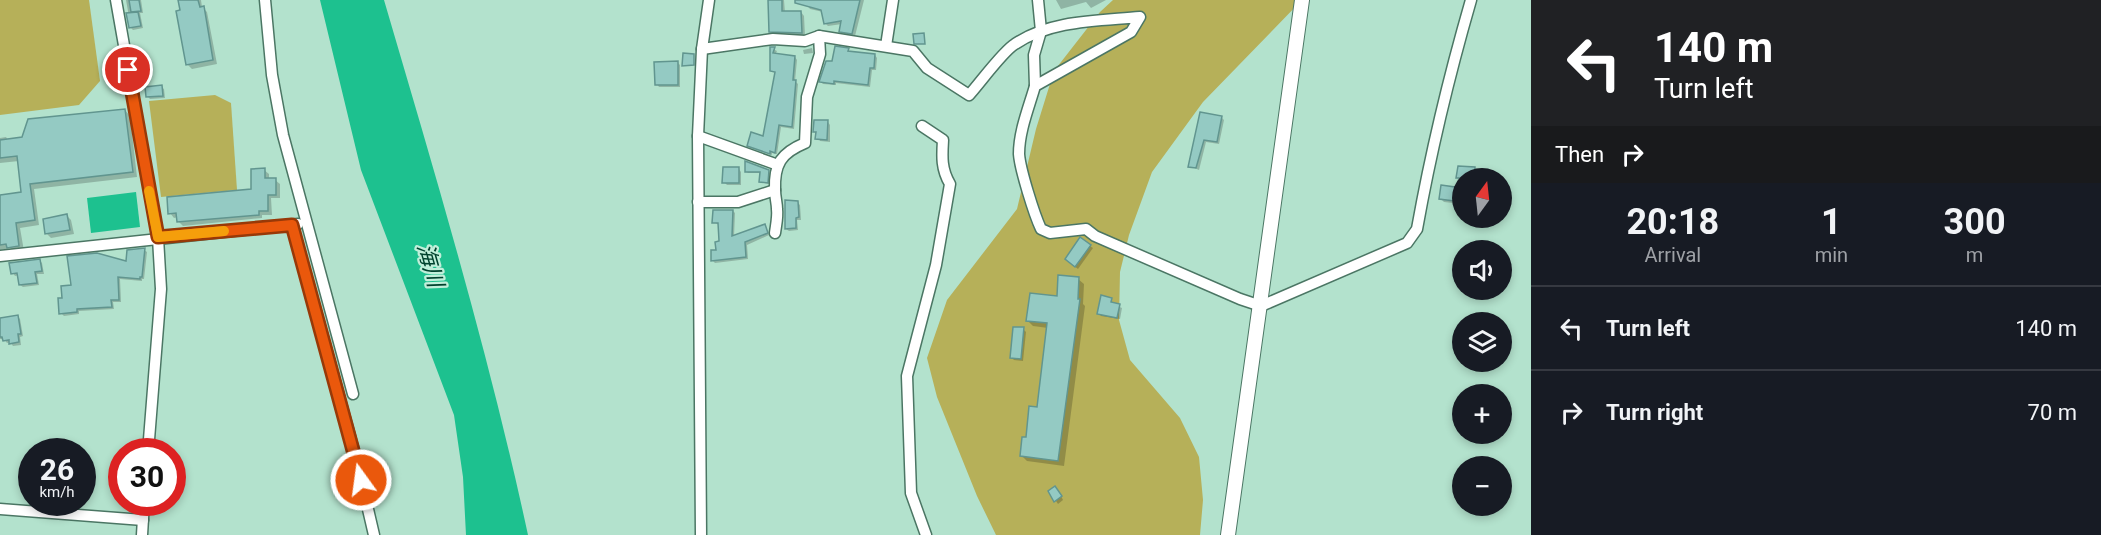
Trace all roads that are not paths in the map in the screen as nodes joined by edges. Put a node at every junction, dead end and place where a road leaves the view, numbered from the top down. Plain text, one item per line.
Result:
1 (116, 0) edge
2 (265, 0) edge
3 (709, 0) edge
4 (893, 0) edge
5 (1038, 0) edge
6 (1302, 0) edge
7 (1471, 0) edge
8 (1041, 31) junction
9 (819, 36) junction
10 (886, 46) junction
11 (702, 49) junction
12 (1035, 86) junction
13 (922, 126) dead end
14 (698, 136) junction
15 (778, 165) junction
16 (775, 190) junction
17 (698, 202) junction
18 (306, 223) junction
19 (292, 225) junction
20 (775, 233) dead end
21 (158, 237) junction
22 (0, 256) edge
23 (1261, 306) junction
24 (353, 394) dead end
25 (149, 438) edge
26 (0, 509) edge
27 (143, 516) edge
28 (143, 520) junction
29 (142, 535) edge
30 (374, 535) edge
31 (701, 535) edge
32 (926, 535) edge
33 (1228, 535) edge

1 - 21 street
2 - 18 street
3 - 11 street
4 - 10 street
5 - 8 street
6 - 23 street
7 - 23 street
8 - 10 street
8 - 12 street
8 - 12 street
9 - 10 street
9 - 11 street
9 - 15 street
11 - 14 street
12 - 23 street
13 - 32 street
14 - 15 street
14 - 17 street
15 - 16 street
16 - 17 street
16 - 20 street
17 - 31 street
18 - 19 street
18 - 24 street
19 - 21 street
19 - 30 street
21 - 22 street
21 - 25 street
23 - 33 street
26 - 28 street
27 - 28 street
28 - 29 street

